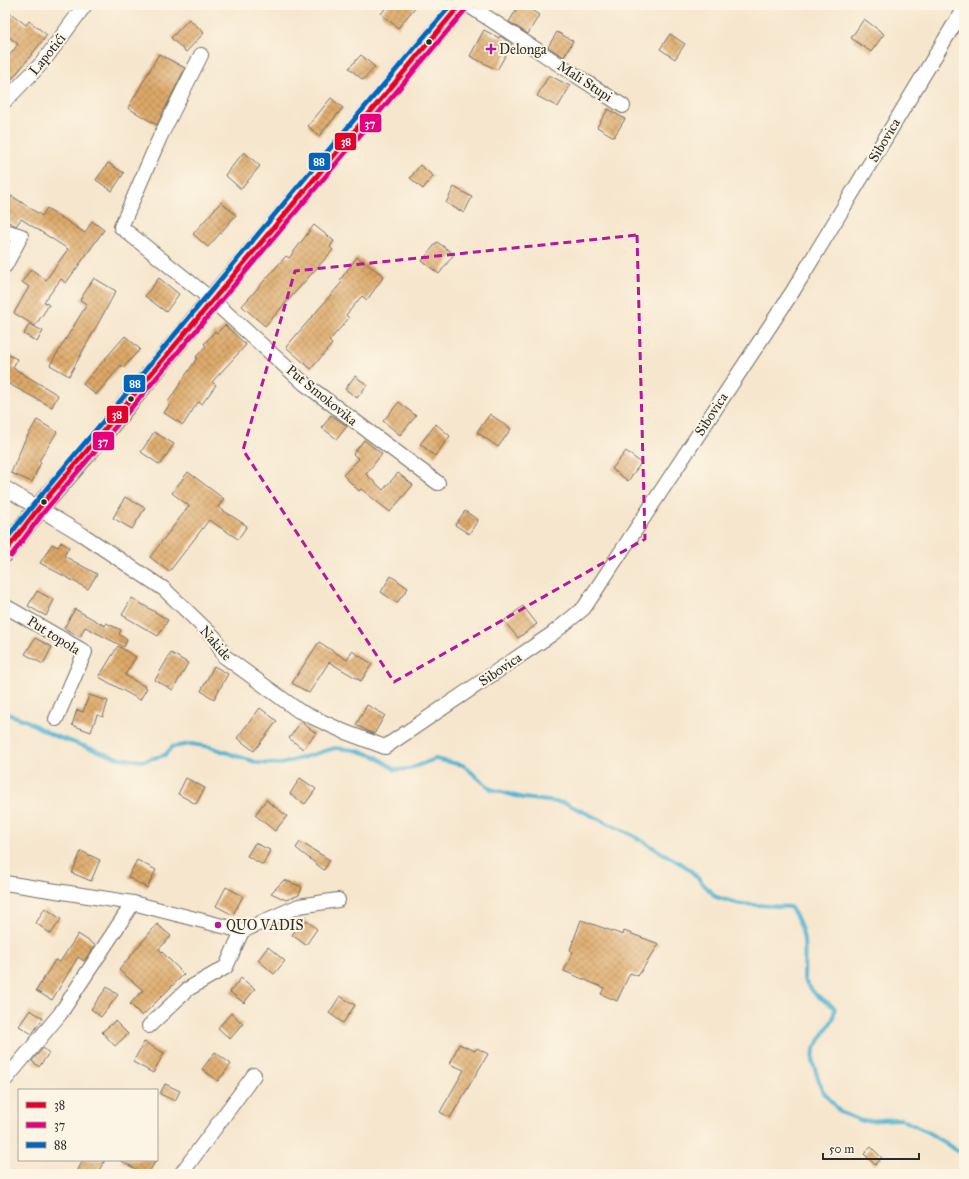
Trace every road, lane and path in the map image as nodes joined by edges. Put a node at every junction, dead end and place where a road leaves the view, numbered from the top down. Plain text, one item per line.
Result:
1 (85, 5) edge
2 (460, 5) edge
3 (468, 5) edge
4 (963, 9) edge
5 (200, 55) dead end
6 (5, 101) edge
7 (622, 106) dead end
8 (5, 231) edge
9 (5, 266) edge
10 (212, 300) junction
11 (438, 483) dead end
12 (5, 488) edge
13 (38, 509) junction
14 (5, 552) edge
15 (5, 606) edge
16 (56, 719) dead end
17 (385, 747) joint
18 (5, 883) edge
19 (338, 900) dead end
20 (133, 903) junction
21 (242, 931) junction
22 (150, 1026) dead end
23 (254, 1075) dead end
24 (5, 1080) edge
25 (181, 1174) edge

1 - 6 street, Lapotići
2 - 10 main road
3 - 7 street, Mali Stupi
4 - 17 street, Sibovica
5 - 10 street, Put Smokovika
8 - 9 street
10 - 11 street, Put Smokovika
10 - 13 main road
12 - 13 street, Nakide
13 - 14 main road
13 - 17 street, Nakide
15 - 16 street, Put topola
18 - 20 street
19 - 21 street
20 - 21 street
20 - 24 street
21 - 22 street
23 - 25 street

